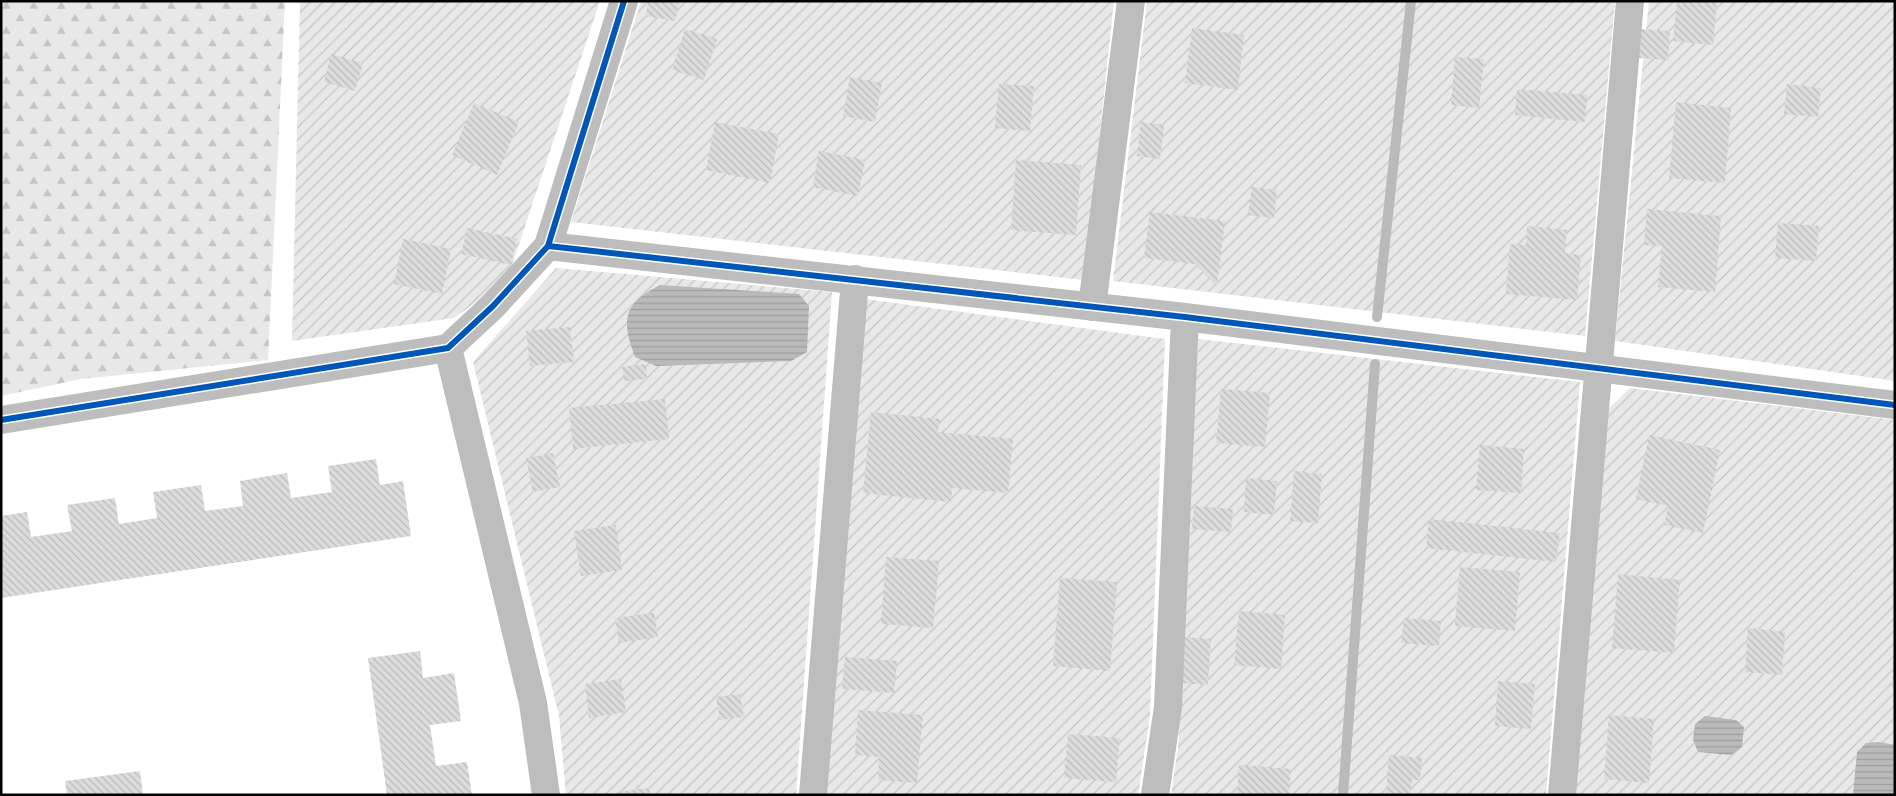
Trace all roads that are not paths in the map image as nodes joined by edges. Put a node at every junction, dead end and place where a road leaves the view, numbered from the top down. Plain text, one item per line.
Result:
1 (624, 1) edge
2 (1131, 1) edge
3 (1630, 1) edge
4 (548, 246) junction
5 (855, 279) junction
6 (1092, 307) junction
7 (1185, 317) junction
8 (448, 348) junction
9 (1597, 369) junction
10 (1895, 404) edge
11 (1, 420) edge
12 (546, 795) edge
13 (812, 795) edge
14 (1155, 795) edge
15 (1562, 795) edge

1 - 4 street
2 - 6 street
3 - 9 street
4 - 5 street
4 - 8 street
5 - 6 street
5 - 13 street
6 - 7 street
7 - 9 street
7 - 14 street
8 - 11 street
8 - 12 street
9 - 10 street
9 - 15 street

